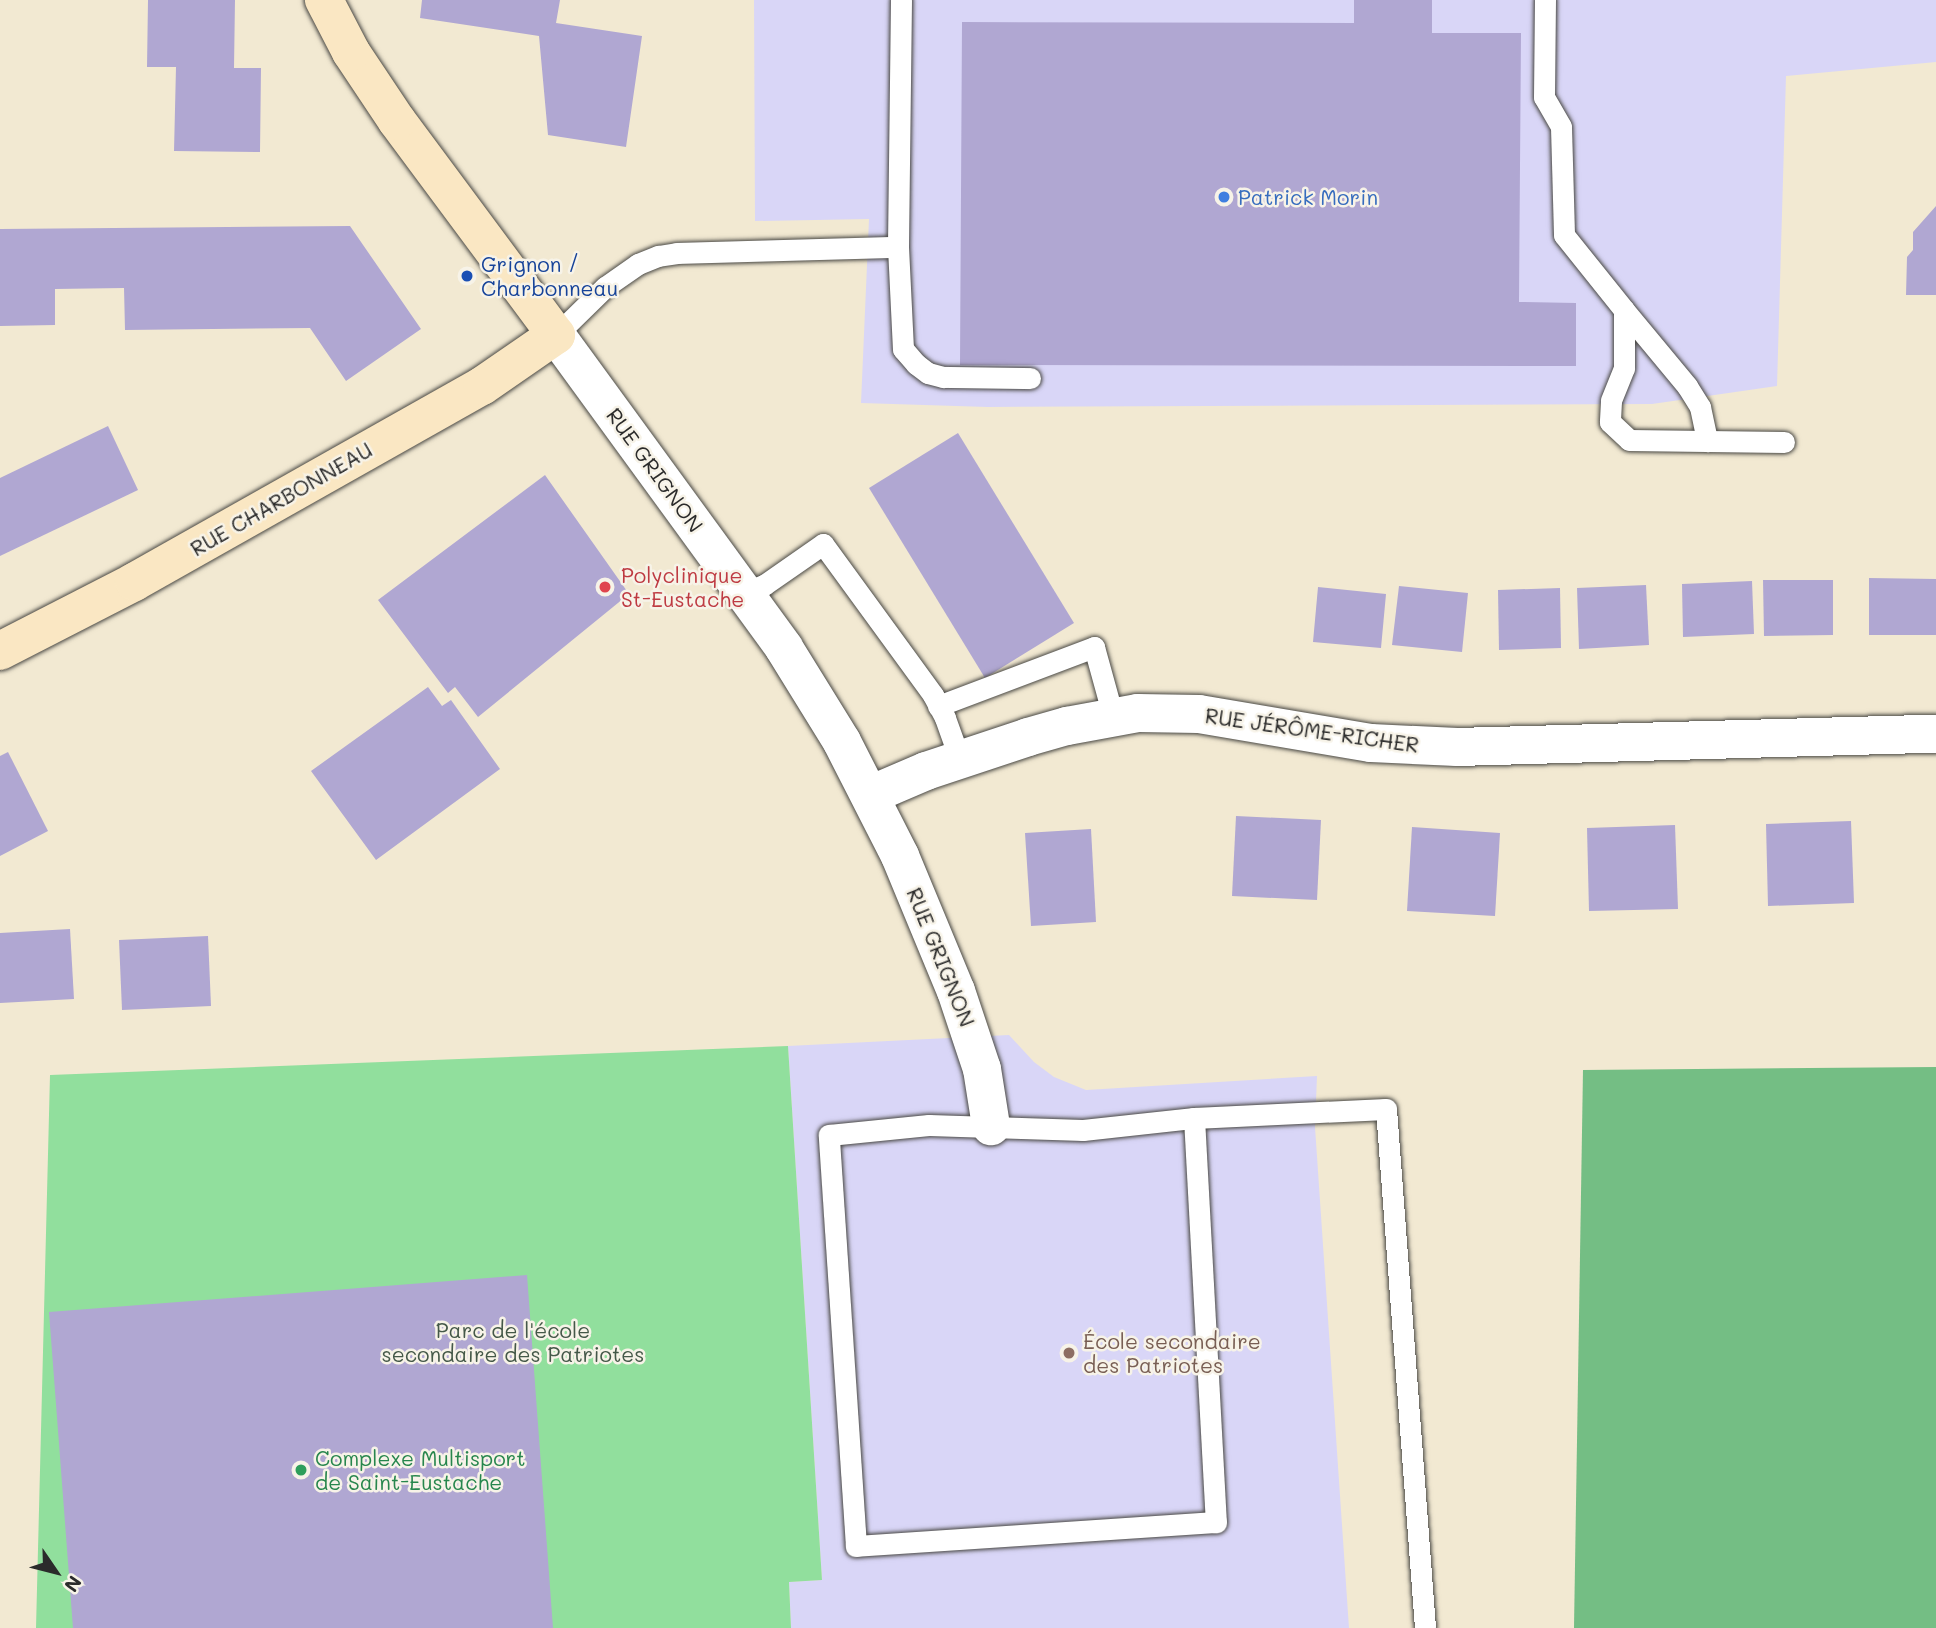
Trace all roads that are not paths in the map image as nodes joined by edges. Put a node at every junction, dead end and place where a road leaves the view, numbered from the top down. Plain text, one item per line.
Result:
1 (324, 0) edge
2 (901, 0) edge
3 (1545, 0) edge
4 (898, 247) junction
5 (1624, 310) junction
6 (556, 335) junction
7 (1030, 378) dead end
8 (1707, 441) junction
9 (1784, 442) dead end
10 (744, 593) junction
11 (0, 651) edge
12 (938, 706) junction
13 (1113, 716) junction
14 (1936, 734) edge
15 (960, 760) junction
16 (870, 795) junction
17 (1194, 1118) junction
18 (991, 1126) junction
19 (1424, 1628) edge

1 - 6 street, RUE GRIGNON
2 - 4 lane
3 - 5 lane
4 - 6 lane
4 - 7 lane
5 - 8 lane
5 - 8 lane
6 - 10 street, RUE GRIGNON
6 - 11 street, RUE CHARBONNEAU
8 - 9 lane
10 - 12 lane
10 - 16 street, RUE GRIGNON
12 - 13 lane
12 - 15 lane
13 - 14 street, RUE JÉRÔME-RICHER
13 - 15 street, RUE JÉRÔME-RICHER
15 - 16 street, RUE JÉRÔME-RICHER
16 - 18 street, RUE GRIGNON
17 - 18 lane
17 - 18 lane
17 - 19 lane

